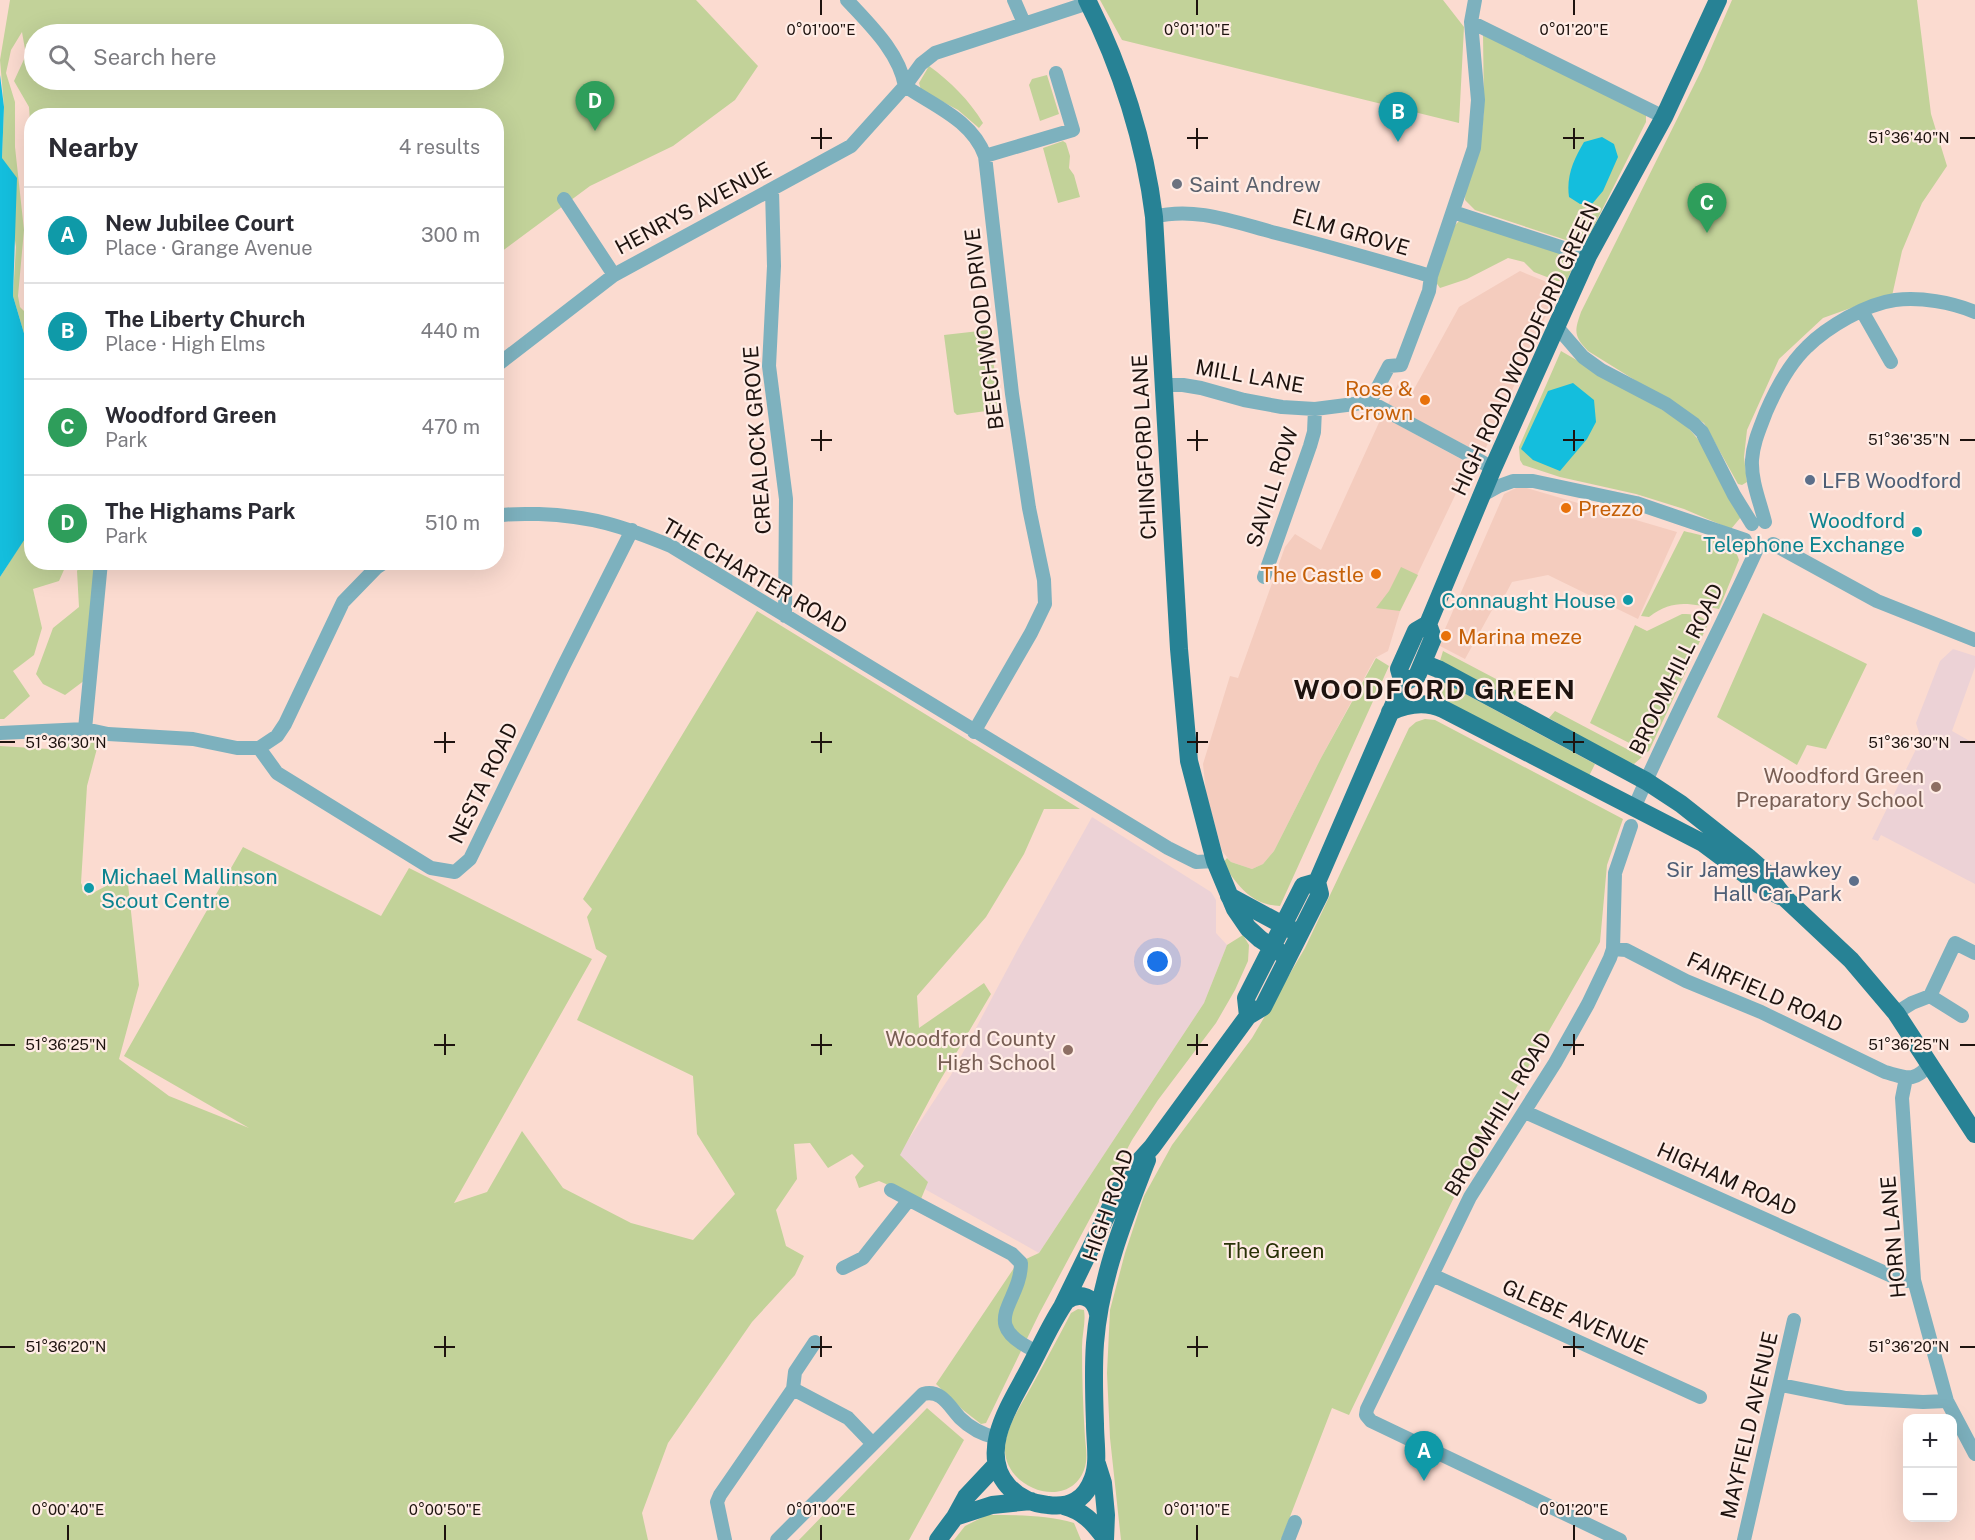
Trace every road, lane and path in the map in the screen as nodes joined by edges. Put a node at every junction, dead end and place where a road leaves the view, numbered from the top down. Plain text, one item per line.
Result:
1 (847, 0) edge
2 (1014, 0) edge
3 (1475, 0) edge
4 (1718, 0) edge
5 (1088, 1) edge
6 (1470, 22) junction
7 (1024, 23) junction
8 (1056, 74) dead end
9 (905, 86) junction
10 (1664, 117) junction
11 (985, 156) junction
12 (772, 190) junction
13 (564, 199) dead end
14 (1453, 212) junction
15 (1154, 217) junction
16 (1588, 256) junction
17 (614, 275) junction
18 (1431, 276) junction
19 (1862, 311) junction
20 (1975, 312) edge
21 (1557, 327) junction
22 (504, 360) edge
23 (1891, 362) dead end
24 (1163, 386) junction
25 (1370, 402) junction
26 (1315, 409) junction
27 (1493, 468) junction
28 (1755, 486) junction
29 (1734, 495) junction
30 (1482, 496) junction
31 (504, 514) edge
32 (1758, 523) junction
33 (632, 530) junction
34 (1745, 540) junction
35 (1773, 544) junction
36 (1756, 551) junction
37 (100, 570) edge
38 (372, 570) edge
39 (1264, 577) dead end
40 (785, 616) junction
41 (1428, 624) junction
42 (1975, 640) edge
43 (1423, 663) junction
44 (1403, 683) junction
45 (1390, 712) junction
46 (85, 729) junction
47 (0, 732) edge
48 (974, 732) junction
49 (259, 747) junction
50 (1646, 781) junction
51 (1635, 806) junction
52 (1631, 826) dead end
53 (1215, 861) junction
54 (1229, 896) junction
55 (1786, 899) junction
56 (1291, 930) junction
57 (1613, 949) junction
58 (1280, 953) junction
59 (1975, 953) edge
60 (1930, 996) junction
61 (1896, 1013) junction
62 (1962, 1016) dead end
63 (1930, 1064) junction
64 (1906, 1078) junction
65 (1525, 1112) junction
66 (1975, 1134) edge
67 (1152, 1148) junction
68 (891, 1190) dead end
69 (908, 1201) junction
70 (843, 1268) dead end
71 (1432, 1275) junction
72 (1914, 1280) junction
73 (1062, 1307) junction
74 (1098, 1314) junction
75 (1794, 1320) dead end
76 (815, 1342) dead end
77 (1038, 1352) junction
78 (1780, 1385) junction
79 (793, 1389) junction
80 (1700, 1397) dead end
81 (1947, 1401) junction
82 (998, 1438) junction
83 (872, 1443) junction
84 (1975, 1454) edge
85 (1096, 1459) junction
86 (997, 1464) junction
87 (1031, 1501) junction
88 (1064, 1506) junction
89 (955, 1517) junction
90 (1294, 1522) dead end
91 (1105, 1538) edge
92 (725, 1540) edge
93 (777, 1540) edge
94 (938, 1540) edge
95 (1288, 1540) edge
96 (1620, 1540) edge
97 (1744, 1540) edge

1 - 9 street
2 - 7 street
3 - 6 street
4 - 10 main road, HIGH ROAD WOODFORD GREEN
5 - 7 street, HENRYS AVENUE
5 - 15 main road, CHINGFORD LANE
6 - 10 street
6 - 14 street
7 - 9 street, HENRYS AVENUE
8 - 11 street
9 - 11 street, BEECHWOOD DRIVE
9 - 12 street, HENRYS AVENUE
10 - 16 main road, HIGH ROAD WOODFORD GREEN
11 - 48 street, BEECHWOOD DRIVE
12 - 17 street, HENRYS AVENUE
12 - 40 street, CREALOCK GROVE
13 - 17 street
14 - 16 street
14 - 18 street
15 - 18 street, ELM GROVE
15 - 24 main road, CHINGFORD LANE
16 - 21 main road, HIGH ROAD WOODFORD GREEN
17 - 22 street, HENRYS AVENUE
18 - 25 street
19 - 20 street
19 - 23 street
19 - 28 street
21 - 27 main road, HIGH ROAD WOODFORD GREEN
21 - 29 street
24 - 26 street, MILL LANE
24 - 53 main road, CHINGFORD LANE
25 - 26 street, MILL LANE
25 - 27 street
26 - 39 street, SAVILL ROW
27 - 30 main road, HIGH ROAD WOODFORD GREEN
28 - 29 street
28 - 32 street
29 - 32 street
30 - 34 street
30 - 41 main road, HIGH ROAD WOODFORD GREEN
31 - 33 street, THE CHARTER ROAD
32 - 34 street
32 - 35 street
33 - 40 street, THE CHARTER ROAD
33 - 49 street, NESTA ROAD
34 - 36 street
35 - 36 street
35 - 42 street
36 - 50 street, BROOMHILL ROAD
37 - 46 street
38 - 49 street
40 - 48 street, THE CHARTER ROAD
41 - 43 main road, HIGH ROAD WOODFORD GREEN
41 - 44 main road, HIGH ROAD WOODFORD GREEN
43 - 44 main road, HIGH ROAD WOODFORD GREEN
43 - 50 main road
44 - 45 main road, HIGH ROAD WOODFORD GREEN
45 - 51 main road
45 - 56 main road, HIGH ROAD WOODFORD GREEN
46 - 47 street
46 - 49 street
48 - 53 street, THE CHARTER ROAD
50 - 51 street, BROOMHILL ROAD
50 - 55 main road
51 - 55 main road
52 - 57 street, BROOMHILL ROAD
53 - 54 main road, CHINGFORD LANE
54 - 56 main road
54 - 58 main road, CHINGFORD LANE
55 - 61 main road
56 - 58 main road, HIGH ROAD WOODFORD GREEN
57 - 64 street, FAIRFIELD ROAD
57 - 65 street, BROOMHILL ROAD
58 - 67 main road, HIGH ROAD WOODFORD GREEN
59 - 60 street
60 - 61 street
60 - 62 street
61 - 63 main road
63 - 64 street
63 - 66 main road
64 - 72 street, HORN LANE
65 - 71 street, BROOMHILL ROAD
65 - 72 street, HIGHAM ROAD
67 - 73 main road, HIGH ROAD
67 - 74 main road, HIGH ROAD
68 - 69 street
69 - 70 street
69 - 77 street
71 - 80 street, GLEBE AVENUE
71 - 96 street, BROOMHILL ROAD
72 - 81 street, HORN LANE
73 - 74 main road
73 - 77 main road, HIGH ROAD
74 - 85 main road, HIGH ROAD
75 - 78 street, MAYFIELD AVENUE
76 - 79 street
77 - 82 main road, HIGH ROAD
78 - 81 street
78 - 97 street, MAYFIELD AVENUE
79 - 83 street
79 - 92 street
81 - 84 street, HORN LANE
82 - 83 street
82 - 86 main road, HIGH ROAD
83 - 93 street
85 - 88 main road
85 - 91 main road
86 - 87 main road
86 - 89 main road
87 - 88 main road
87 - 89 main road
88 - 91 main road
89 - 94 main road
90 - 95 street

